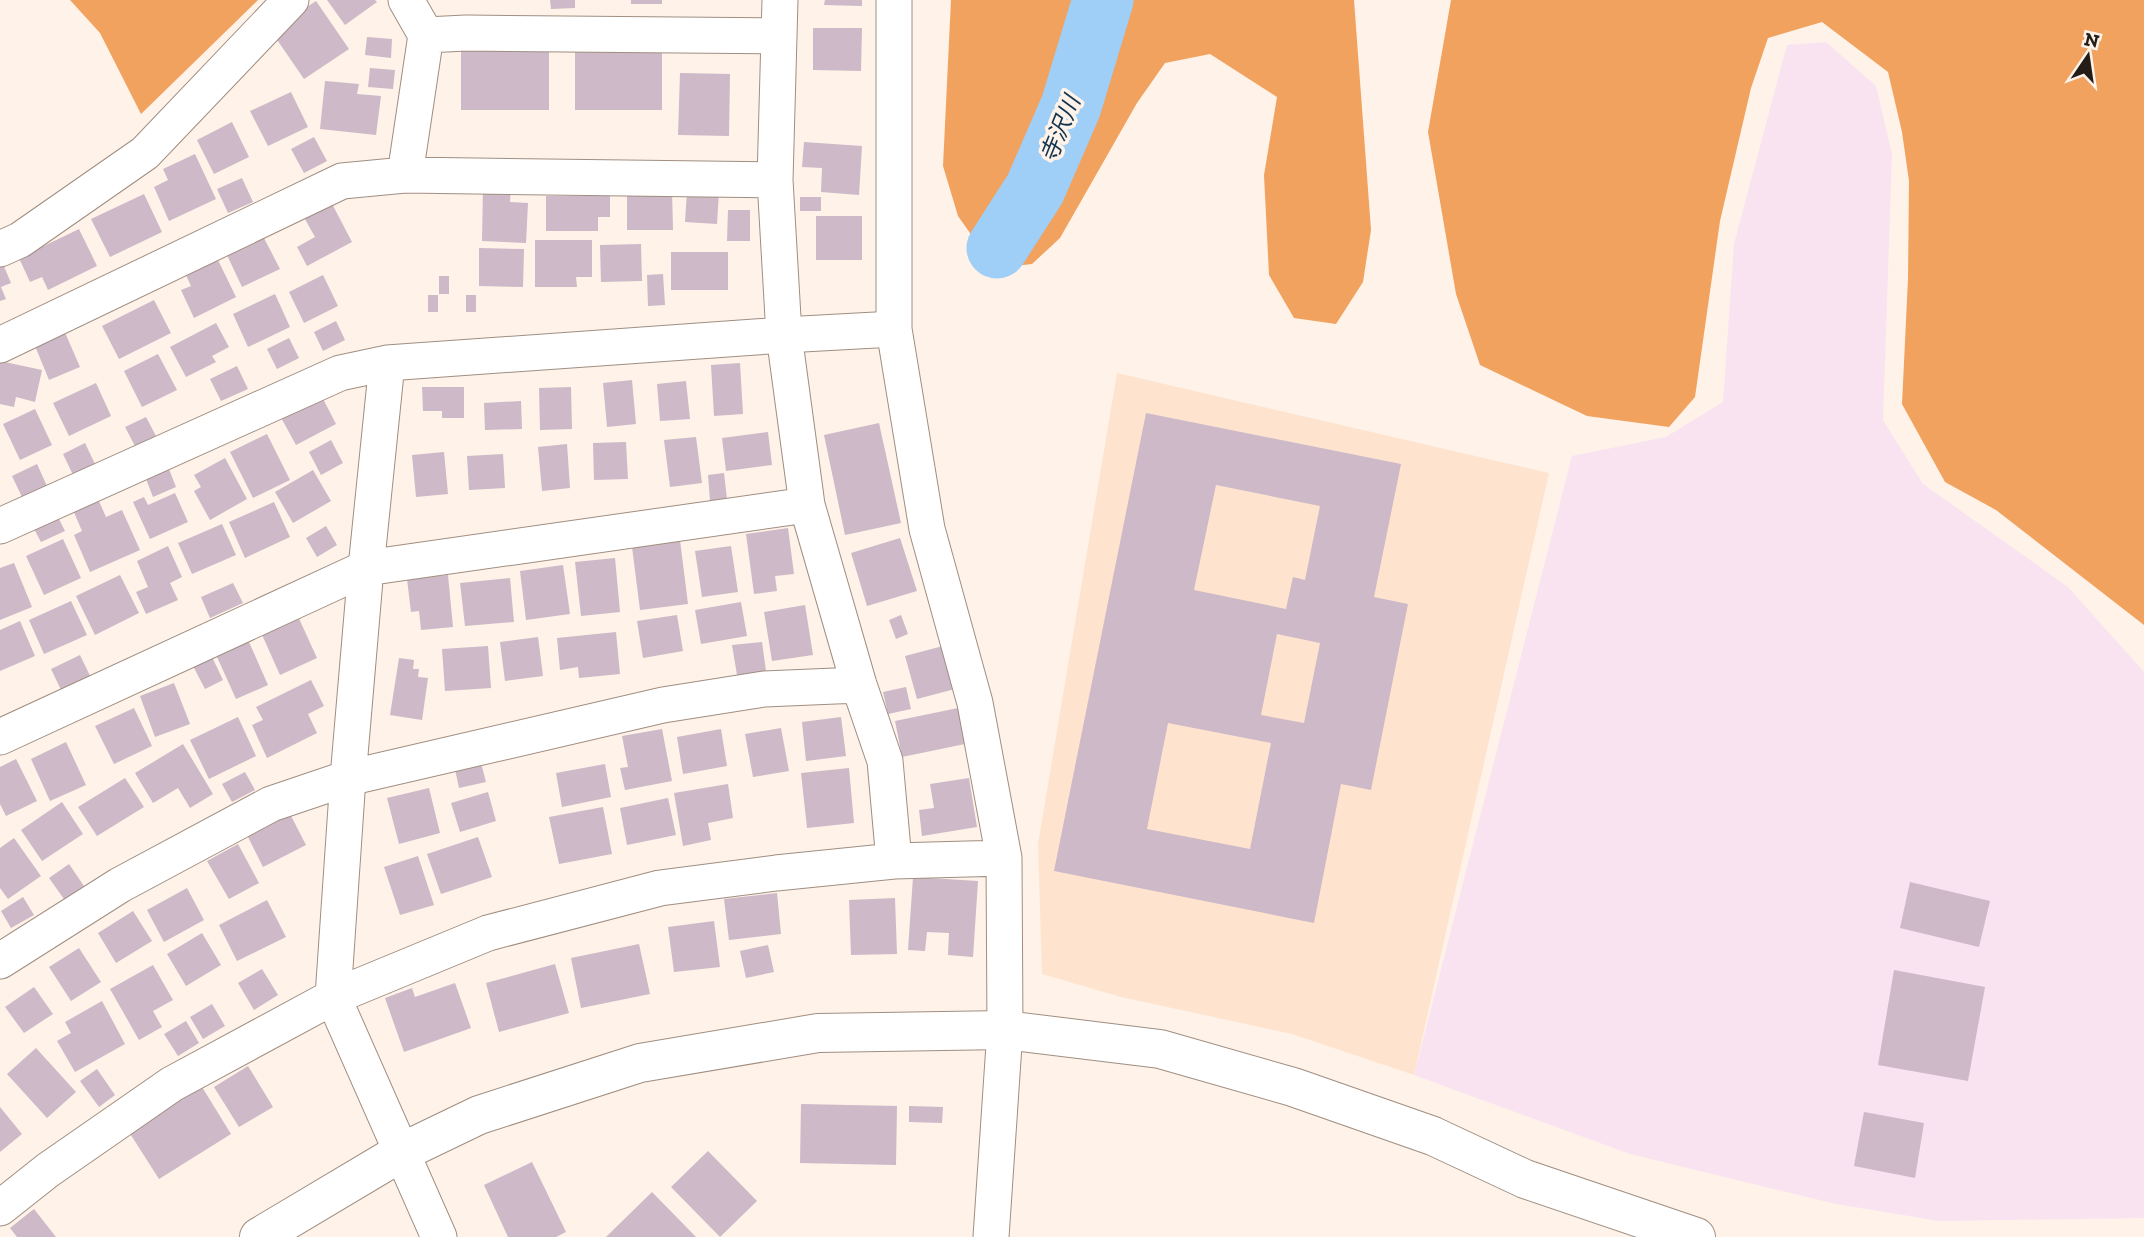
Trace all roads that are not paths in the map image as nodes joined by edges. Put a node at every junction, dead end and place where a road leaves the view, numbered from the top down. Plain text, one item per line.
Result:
1 (291, 0) edge
2 (406, 0) edge
3 (780, 0) edge
4 (894, 0) edge
5 (426, 35) junction
6 (779, 36) junction
7 (405, 175) junction
8 (775, 180) junction
9 (0, 249) edge
10 (894, 329) junction
11 (784, 335) junction
12 (0, 345) edge
13 (387, 363) junction
14 (807, 505) junction
15 (0, 526) edge
16 (366, 568) junction
17 (859, 685) junction
18 (0, 737) edge
19 (348, 778) junction
20 (1004, 858) junction
21 (894, 861) junction
22 (0, 961) edge
23 (333, 997) junction
24 (1005, 1030) junction
25 (400, 1153) junction
26 (0, 1208) edge
27 (259, 1237) edge
28 (439, 1237) edge
29 (990, 1237) edge
30 (1696, 1237) edge

1 - 9 street
2 - 5 street
3 - 6 street
4 - 10 street
5 - 6 street
5 - 7 street
6 - 8 street
7 - 8 street
7 - 12 street
8 - 11 street
10 - 11 street
10 - 20 street
11 - 13 street
11 - 14 street
13 - 15 street
13 - 16 street
14 - 16 street
14 - 17 street
16 - 18 street
16 - 19 street
17 - 19 street
17 - 21 street
19 - 22 street
19 - 23 street
20 - 21 street
20 - 24 street
21 - 23 street
23 - 25 street
23 - 26 street
24 - 25 street
24 - 29 street
24 - 30 street
25 - 27 street
25 - 28 street

